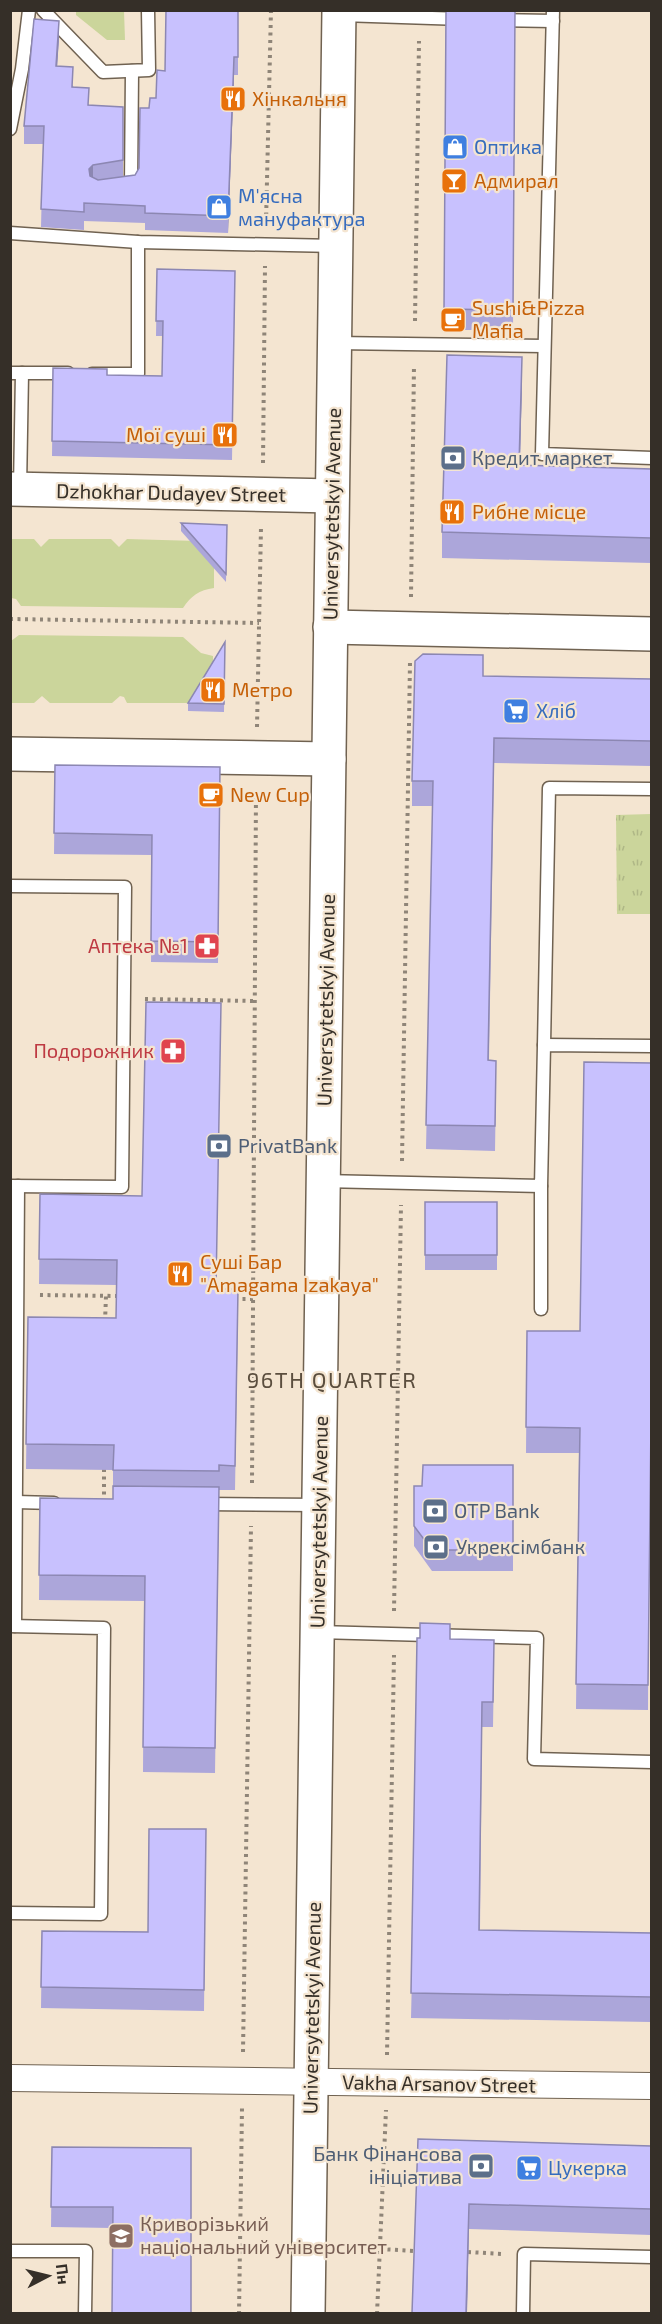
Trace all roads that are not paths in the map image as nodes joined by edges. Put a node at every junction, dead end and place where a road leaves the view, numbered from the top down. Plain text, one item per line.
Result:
1 (29, 10) edge
2 (43, 10) edge
3 (148, 10) edge
4 (339, 13) edge
5 (553, 16) edge
6 (132, 71) junction
7 (10, 129) edge
8 (109, 188) edge
9 (10, 232) edge
10 (138, 242) junction
11 (337, 246) junction
12 (334, 343) junction
13 (544, 346) junction
14 (16, 373) edge
15 (651, 458) edge
16 (15, 490) edge
17 (332, 496) junction
18 (330, 627) junction
19 (651, 634) edge
20 (11, 754) edge
21 (329, 759) junction
22 (651, 789) edge
23 (10, 886) edge
24 (544, 1044) junction
25 (651, 1046) edge
26 (323, 1181) junction
27 (14, 1186) edge
28 (541, 1186) junction
29 (541, 1309) dead end
30 (16, 1502) junction
31 (104, 1503) edge
32 (195, 1504) edge
33 (319, 1505) junction
34 (13, 1626) edge
35 (318, 1632) junction
36 (651, 1762) edge
37 (10, 1913) edge
38 (10, 2078) edge
39 (311, 2083) junction
40 (651, 2086) edge
41 (10, 2251) edge
42 (651, 2257) edge
43 (85, 2313) edge
44 (308, 2313) edge
45 (523, 2313) edge

1 - 7 lane
2 - 6 lane
3 - 6 lane
4 - 5 lane
4 - 11 main road, Universytetskyi Avenue
5 - 13 lane
6 - 8 lane
9 - 10 lane
10 - 11 lane
10 - 14 lane
11 - 12 main road, Universytetskyi Avenue
12 - 13 lane
12 - 17 main road, Universytetskyi Avenue
13 - 15 lane
14 - 16 lane
16 - 17 main road, Dzhokhar Dudayev Street
17 - 18 main road, Universytetskyi Avenue
18 - 19 main road
18 - 21 main road, Universytetskyi Avenue
20 - 21 main road
21 - 26 main road, Universytetskyi Avenue
22 - 24 lane
23 - 27 lane
24 - 25 lane
24 - 28 lane
26 - 28 lane
26 - 33 main road, Universytetskyi Avenue
27 - 30 lane
28 - 29 lane
30 - 31 lane
30 - 34 lane
32 - 33 lane
33 - 35 main road, Universytetskyi Avenue
34 - 37 lane
35 - 36 lane
35 - 39 main road, Universytetskyi Avenue
38 - 39 street, Vakha Arsanov Street
39 - 40 street, Vakha Arsanov Street
39 - 44 main road, Universytetskyi Avenue
41 - 43 lane
42 - 45 lane

